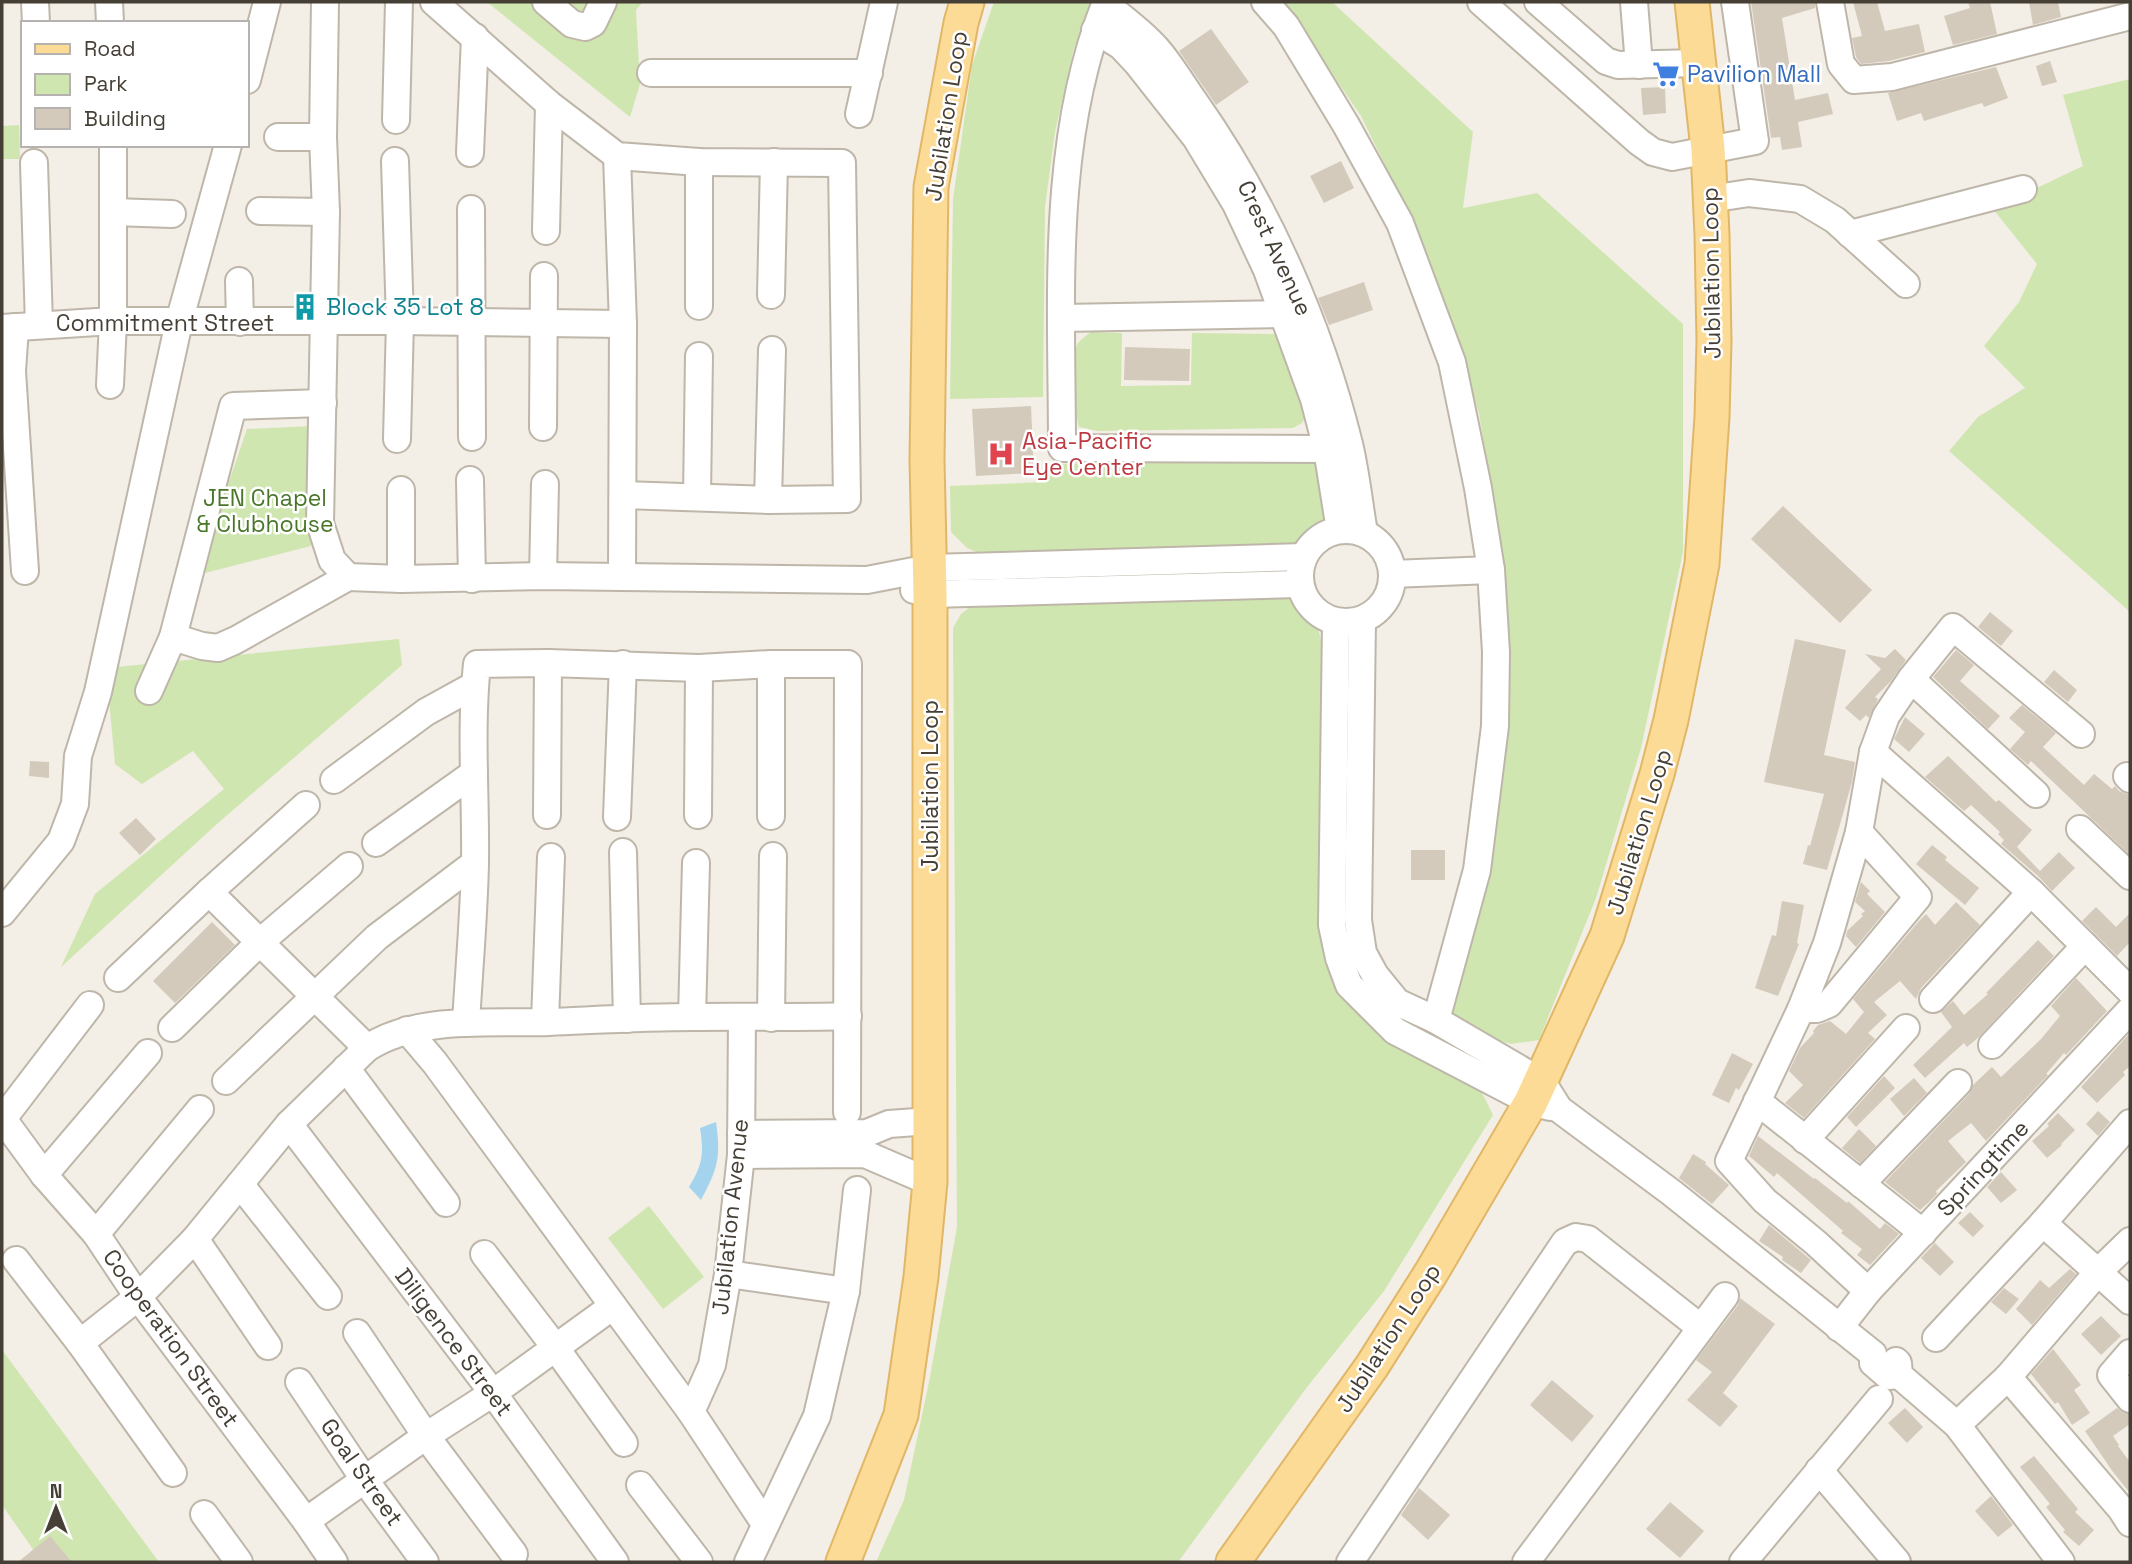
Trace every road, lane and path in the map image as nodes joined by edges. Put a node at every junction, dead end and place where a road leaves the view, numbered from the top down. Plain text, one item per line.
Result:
1 (35, 2) edge
2 (109, 2) edge
3 (267, 2) edge
4 (399, 2) edge
5 (434, 2) edge
6 (546, 2) edge
7 (603, 2) edge
8 (884, 2) edge
9 (967, 2) edge
10 (1265, 2) edge
11 (1481, 2) edge
12 (1538, 2) edge
13 (1634, 2) edge
14 (1692, 2) edge
15 (1735, 2) edge
16 (1829, 2) edge
17 (1106, 3) edge
18 (317, 6) edge
19 (1509, 12) edge
20 (2117, 13) edge
21 (36, 21) edge
22 (110, 21) edge
23 (1095, 30) junction
24 (475, 37) junction
25 (1698, 63) junction
26 (1639, 65) junction
27 (651, 73) dead end
28 (869, 73) junction
29 (248, 76) edge
30 (549, 104) junction
31 (859, 114) dead end
32 (396, 120) dead end
33 (278, 137) dead end
34 (323, 137) junction
35 (113, 147) edge
36 (227, 147) edge
37 (1708, 149) junction
38 (470, 153) dead end
39 (617, 156) junction
40 (395, 161) dead end
41 (699, 162) junction
42 (774, 162) junction
43 (34, 163) dead end
44 (2023, 189) dead end
45 (1710, 199) junction
46 (471, 209) dead end
47 (260, 211) dead end
48 (113, 212) junction
49 (326, 212) junction
50 (172, 214) dead end
51 (546, 231) dead end
52 (1850, 234) junction
53 (544, 276) dead end
54 (239, 281) dead end
55 (1906, 284) dead end
56 (771, 295) dead end
57 (699, 306) dead end
58 (1293, 310) junction
59 (1062, 318) junction
60 (113, 321) junction
61 (400, 321) junction
62 (179, 322) junction
63 (240, 322) junction
64 (324, 323) junction
65 (472, 323) junction
66 (543, 323) junction
67 (623, 324) junction
68 (18, 327) edge
69 (772, 350) dead end
70 (699, 356) dead end
71 (110, 385) dead end
72 (8, 399) edge
73 (323, 403) junction
74 (543, 427) dead end
75 (472, 437) dead end
76 (397, 439) dead end
77 (1327, 449) junction
78 (10, 473) edge
79 (470, 480) dead end
80 (545, 484) dead end
81 (401, 490) dead end
82 (623, 495) junction
83 (696, 496) junction
84 (768, 500) junction
85 (1352, 531) junction
86 (17, 556) edge
87 (1303, 557) junction
88 (1491, 569) junction
89 (1392, 574) junction
90 (543, 576) junction
91 (348, 577) junction
92 (622, 577) junction
93 (401, 579) junction
94 (472, 579) junction
95 (929, 581) junction
96 (1300, 584) junction
97 (1349, 621) junction
98 (173, 637) junction
99 (548, 663) junction
100 (623, 664) junction
101 (771, 664) junction
102 (699, 668) junction
103 (1911, 679) junction
104 (475, 685) junction
105 (149, 691) dead end
106 (2081, 734) dead end
107 (1873, 752) junction
108 (474, 773) junction
109 (334, 780) dead end
110 (2036, 794) dead end
111 (306, 805) dead end
112 (547, 815) dead end
113 (698, 815) dead end
114 (771, 816) dead end
115 (617, 817) dead end
116 (2080, 829) dead end
117 (1858, 832) junction
118 (376, 843) dead end
119 (623, 852) dead end
120 (773, 856) dead end
121 (551, 858) dead end
122 (475, 863) junction
123 (696, 863) dead end
124 (349, 866) dead end
125 (2130, 876) edge
126 (209, 892) junction
127 (2032, 892) junction
128 (2, 913) edge
129 (260, 942) junction
130 (2085, 946) junction
131 (118, 978) dead end
132 (2130, 991) edge
133 (314, 996) junction
134 (1933, 999) dead end
135 (90, 1005) dead end
136 (1801, 1009) junction
137 (2130, 1010) edge
138 (848, 1016) junction
139 (692, 1017) junction
140 (742, 1017) junction
141 (771, 1018) junction
142 (627, 1019) junction
143 (1436, 1020) junction
144 (545, 1022) junction
145 (466, 1023) junction
146 (172, 1028) dead end
147 (1906, 1028) dead end
148 (407, 1030) junction
149 (1992, 1045) dead end
150 (367, 1048) junction
151 (148, 1053) dead end
152 (346, 1068) junction
153 (226, 1081) dead end
154 (1958, 1083) dead end
155 (1544, 1097) junction
156 (1756, 1101) junction
157 (200, 1109) dead end
158 (847, 1112) dead end
159 (2, 1119) edge
160 (930, 1121) junction
161 (2130, 1122) edge
162 (289, 1124) junction
163 (1805, 1139) junction
164 (866, 1143) junction
165 (741, 1144) junction
166 (44, 1175) junction
167 (930, 1182) junction
168 (240, 1184) junction
169 (1861, 1184) junction
170 (857, 1190) dead end
171 (446, 1203) dead end
172 (2043, 1223) junction
173 (1923, 1233) junction
174 (96, 1234) junction
175 (195, 1238) junction
176 (2130, 1241) edge
177 (484, 1254) dead end
178 (16, 1260) dead end
179 (2098, 1273) junction
180 (728, 1274) junction
181 (846, 1291) junction
182 (1868, 1292) junction
183 (328, 1296) dead end
184 (1725, 1296) dead end
185 (138, 1297) junction
186 (2130, 1301) edge
187 (614, 1306) junction
188 (1701, 1328) junction
189 (1839, 1328) junction
190 (356, 1334) dead end
191 (1937, 1338) dead end
192 (80, 1343) junction
193 (268, 1346) dead end
194 (555, 1347) junction
195 (2130, 1353) edge
196 (2008, 1377) junction
197 (299, 1382) dead end
198 (493, 1393) junction
199 (1879, 1399) dead end
200 (2130, 1399) edge
201 (691, 1412) junction
202 (1957, 1425) junction
203 (426, 1436) junction
204 (624, 1443) dead end
205 (1819, 1470) junction
206 (173, 1473) dead end
207 (365, 1479) junction
208 (640, 1485) dead end
209 (204, 1514) dead end
210 (306, 1521) junction
211 (2130, 1523) edge
212 (765, 1524) junction
213 (514, 1554) dead end
214 (239, 1562) edge
215 (334, 1562) edge
216 (425, 1562) edge
217 (615, 1562) edge
218 (699, 1562) edge
219 (748, 1562) edge
220 (843, 1562) edge
221 (1233, 1562) edge
222 (1350, 1562) edge
223 (1526, 1562) edge
224 (1743, 1562) edge
225 (1897, 1562) edge
226 (2061, 1562) edge

1 - 21 street
2 - 22 street
3 - 29 street
4 - 32 street
5 - 24 street
6 - 7 street
8 - 28 street
9 - 95 main road, Jubilation Loop
10 - 88 street
11 - 19 street
12 - 26 street
13 - 26 street
14 - 25 main road, Jubilation Loop
15 - 37 street
16 - 20 street
17 - 23 street
17 - 58 street, Crest Avenue
18 - 34 street
19 - 37 street
23 - 58 street, Crest Avenue
23 - 59 street
24 - 30 street
24 - 38 street
25 - 26 street
25 - 37 main road, Jubilation Loop
27 - 28 street
28 - 31 street
30 - 39 street
30 - 51 street
33 - 34 street
34 - 49 street
35 - 48 street
36 - 62 street
37 - 45 main road, Jubilation Loop
39 - 41 street
39 - 67 street
40 - 61 street
41 - 42 street
41 - 57 street
42 - 56 street
42 - 84 street
43 - 68 street
44 - 52 street
45 - 52 street
45 - 155 main road, Jubilation Loop
46 - 65 street
47 - 49 street
48 - 50 street
48 - 60 street
49 - 64 street
52 - 55 street
53 - 66 street
54 - 63 street
58 - 59 street
58 - 77 street, Crest Avenue
58 - 85 street, Crest Avenue
59 - 77 street
60 - 62 street, Commitment Street
60 - 68 street, Commitment Street
60 - 71 street
61 - 64 street, Commitment Street
61 - 65 street, Commitment Street
61 - 76 street
62 - 63 street, Commitment Street
62 - 128 street
63 - 64 street, Commitment Street
64 - 73 street
65 - 66 street, Commitment Street
65 - 75 street
66 - 67 street, Commitment Street
66 - 74 street
67 - 82 street
68 - 72 street
69 - 84 street
70 - 83 street
72 - 78 street
73 - 91 street
73 - 98 street
77 - 85 street, Crest Avenue
78 - 86 street
79 - 94 street
80 - 90 street
81 - 93 street
82 - 83 street
82 - 92 street
83 - 84 street
85 - 87 street
85 - 89 street
87 - 95 street
87 - 96 street
88 - 89 street
88 - 143 street
89 - 97 street
90 - 92 street
90 - 94 street
91 - 93 street
91 - 98 street
92 - 95 street
93 - 94 street
95 - 96 street
95 - 160 main road, Jubilation Loop
96 - 97 street
97 - 143 street
97 - 155 street
98 - 105 street
99 - 100 street
99 - 104 street
99 - 112 street
100 - 102 street
100 - 115 street
101 - 102 street
101 - 114 street
101 - 138 street
102 - 113 street
103 - 106 street
103 - 107 street
103 - 110 street
104 - 108 street
104 - 109 street
107 - 117 street
107 - 127 street
108 - 118 street
108 - 122 street
111 - 126 street
116 - 125 street
117 - 136 street
117 - 136 street
119 - 142 street
120 - 141 street
121 - 144 street
122 - 133 street
122 - 145 street
123 - 139 street
124 - 129 street
126 - 129 street
126 - 131 street
127 - 130 street
127 - 134 street
129 - 133 street
129 - 146 street
130 - 132 street
130 - 149 street
133 - 150 street
133 - 153 street
135 - 159 street
136 - 156 street
137 - 173 street, Springtime
138 - 141 street
138 - 158 street
139 - 140 street
139 - 142 street
140 - 141 street
140 - 165 street, Jubilation Avenue
142 - 144 street
143 - 155 street
144 - 145 street
145 - 148 street
147 - 163 street
148 - 150 street
148 - 187 street
150 - 152 street
151 - 166 street
152 - 162 street
152 - 171 street
154 - 169 street
155 - 189 street
155 - 221 main road, Jubilation Loop
156 - 163 street
156 - 182 street
157 - 174 street
159 - 166 street, Cooperation Street
160 - 164 street
160 - 167 main road, Jubilation Loop
161 - 172 street
162 - 168 street
162 - 198 street, Diligence Street
163 - 169 street
164 - 165 street
164 - 167 street
165 - 180 street, Jubilation Avenue
166 - 174 street, Cooperation Street
167 - 220 main road, Jubilation Loop
168 - 175 street
168 - 183 street
169 - 173 street
170 - 181 street
172 - 179 street
172 - 191 street
173 - 182 street, Springtime
174 - 185 street, Cooperation Street
175 - 185 street
175 - 193 street
176 - 179 street
177 - 194 street
178 - 192 street
179 - 186 street
179 - 196 street
180 - 181 street
180 - 201 street, Jubilation Avenue
181 - 212 street
182 - 189 street, Springtime
184 - 188 street
185 - 192 street
185 - 210 street, Cooperation Street
187 - 194 street
187 - 201 street
188 - 222 street
188 - 223 street
189 - 202 street
190 - 203 street
192 - 206 street
194 - 198 street
194 - 204 street
195 - 200 street
196 - 202 street
196 - 211 street
197 - 207 street, Goal Street
198 - 203 street
198 - 217 street, Diligence Street
199 - 205 street
201 - 212 street
202 - 226 street
203 - 207 street
203 - 213 street
205 - 224 street
205 - 225 street
207 - 210 street
207 - 216 street, Goal Street
208 - 218 street
209 - 214 street
210 - 215 street, Cooperation Street
212 - 219 street

